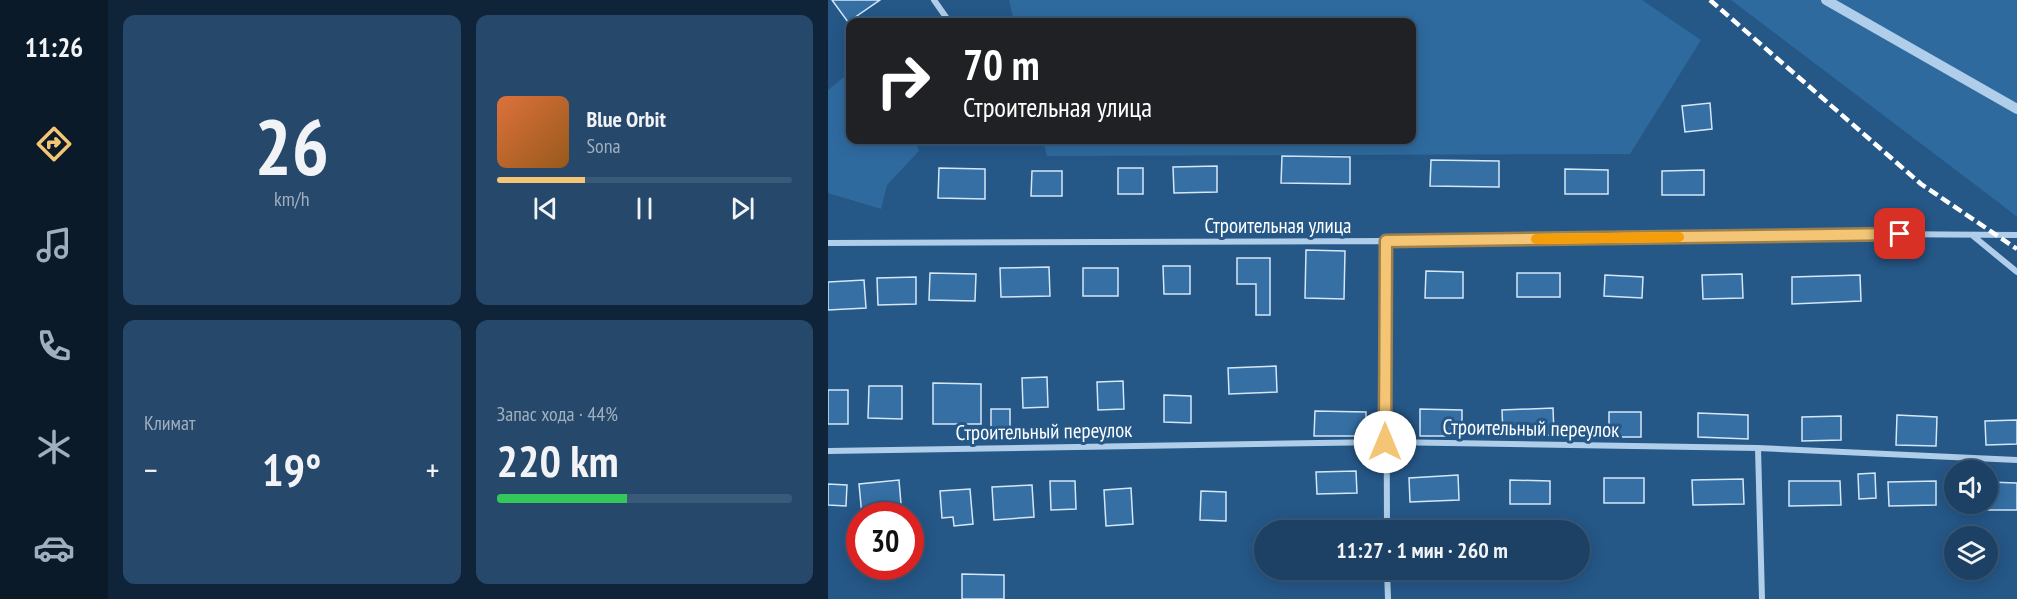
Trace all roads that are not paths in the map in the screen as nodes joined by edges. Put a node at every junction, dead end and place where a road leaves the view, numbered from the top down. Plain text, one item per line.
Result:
1 (934, 0) edge
2 (1827, 0) edge
3 (947, 18) edge
4 (2017, 109) edge
5 (1972, 234) junction
6 (2017, 235) edge
7 (1386, 241) junction
8 (828, 243) edge
9 (2017, 272) edge
10 (1385, 442) junction
11 (1758, 448) junction
12 (828, 451) edge
13 (2017, 460) edge
14 (1387, 520) edge
15 (1387, 580) edge
16 (1388, 599) edge
17 (1762, 599) edge

1 - 3 street
2 - 4 street
5 - 6 street, Строительная улица
5 - 7 street, Строительная улица
5 - 9 street
7 - 8 street, Строительная улица
7 - 10 street
10 - 11 street, Строительный переулок
10 - 12 street, Строительный переулок
10 - 14 street
11 - 13 street, Строительный переулок
11 - 17 street
15 - 16 street

